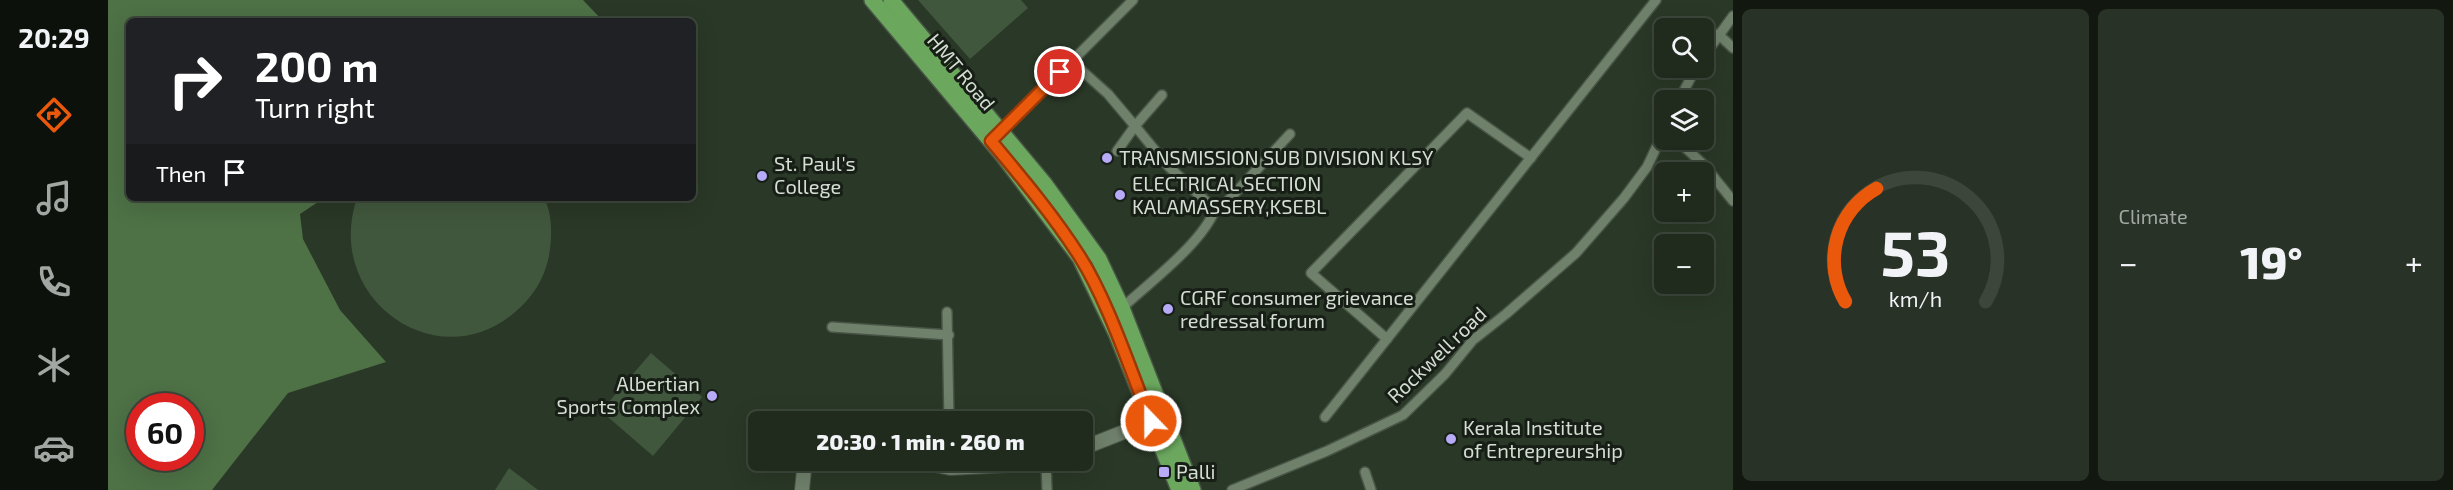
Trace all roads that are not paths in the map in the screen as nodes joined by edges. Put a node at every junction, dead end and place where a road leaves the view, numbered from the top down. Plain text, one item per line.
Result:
1 (872, 0) edge
2 (891, 0) edge
3 (1133, 0) edge
4 (1656, 0) edge
5 (1733, 16) edge
6 (1718, 34) junction
7 (1714, 40) edge
8 (1733, 48) edge
9 (1071, 61) junction
10 (1162, 95) dead end
11 (1135, 126) junction
12 (1290, 134) dead end
13 (996, 136) junction
14 (1655, 150) edge
15 (1688, 150) edge
16 (1117, 151) dead end
17 (1531, 158) junction
18 (1733, 201) edge
19 (1216, 207) junction
20 (1122, 308) junction
21 (947, 312) dead end
22 (832, 327) dead end
23 (949, 335) junction
24 (1387, 339) junction
25 (948, 411) edge
26 (1325, 417) dead end
27 (1158, 418) junction
28 (1093, 444) edge
29 (804, 471) edge
30 (1048, 471) edge
31 (1365, 472) dead end
32 (802, 490) edge
33 (1047, 490) edge
34 (1179, 490) edge
35 (1193, 490) edge
36 (1232, 490) edge
37 (1371, 490) edge

1 - 13 main road, HMT Road
2 - 13 main road, HMT Road
3 - 9 street
4 - 17 street
5 - 6 street
6 - 7 street
6 - 8 street
9 - 11 street
9 - 13 street
10 - 11 street
11 - 16 street
11 - 19 street
12 - 19 street
13 - 20 main road, HMT Road
13 - 27 main road, HMT Road
14 - 36 street, Rockwell road
15 - 18 street
17 - 24 street
17 - 24 street
19 - 20 street
20 - 27 main road, HMT Road
21 - 23 street
22 - 23 street
23 - 25 street
24 - 26 street
27 - 28 street
27 - 34 main road, HMT Road
27 - 35 main road, HMT Road
29 - 32 street
30 - 33 street
31 - 37 street

